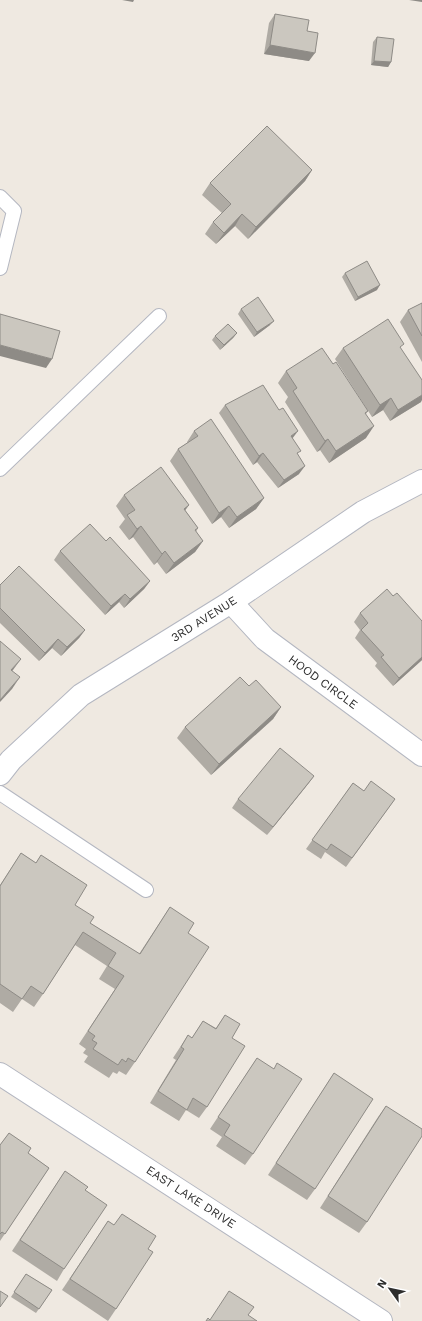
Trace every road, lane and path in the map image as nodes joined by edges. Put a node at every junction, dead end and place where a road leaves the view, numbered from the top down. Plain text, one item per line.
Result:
1 (0, 197) edge
2 (0, 268) edge
3 (159, 316) dead end
4 (0, 469) edge
5 (422, 481) edge
6 (231, 602) junction
7 (422, 755) edge
8 (0, 774) edge
9 (0, 793) edge
10 (146, 890) dead end
11 (0, 1074) edge
12 (381, 1321) edge

1 - 2 lane
3 - 4 lane
5 - 6 street, 3RD AVENUE
6 - 7 street, HOOD CIRCLE
6 - 8 street, 3RD AVENUE
9 - 10 lane
11 - 12 street, EAST LAKE DRIVE

